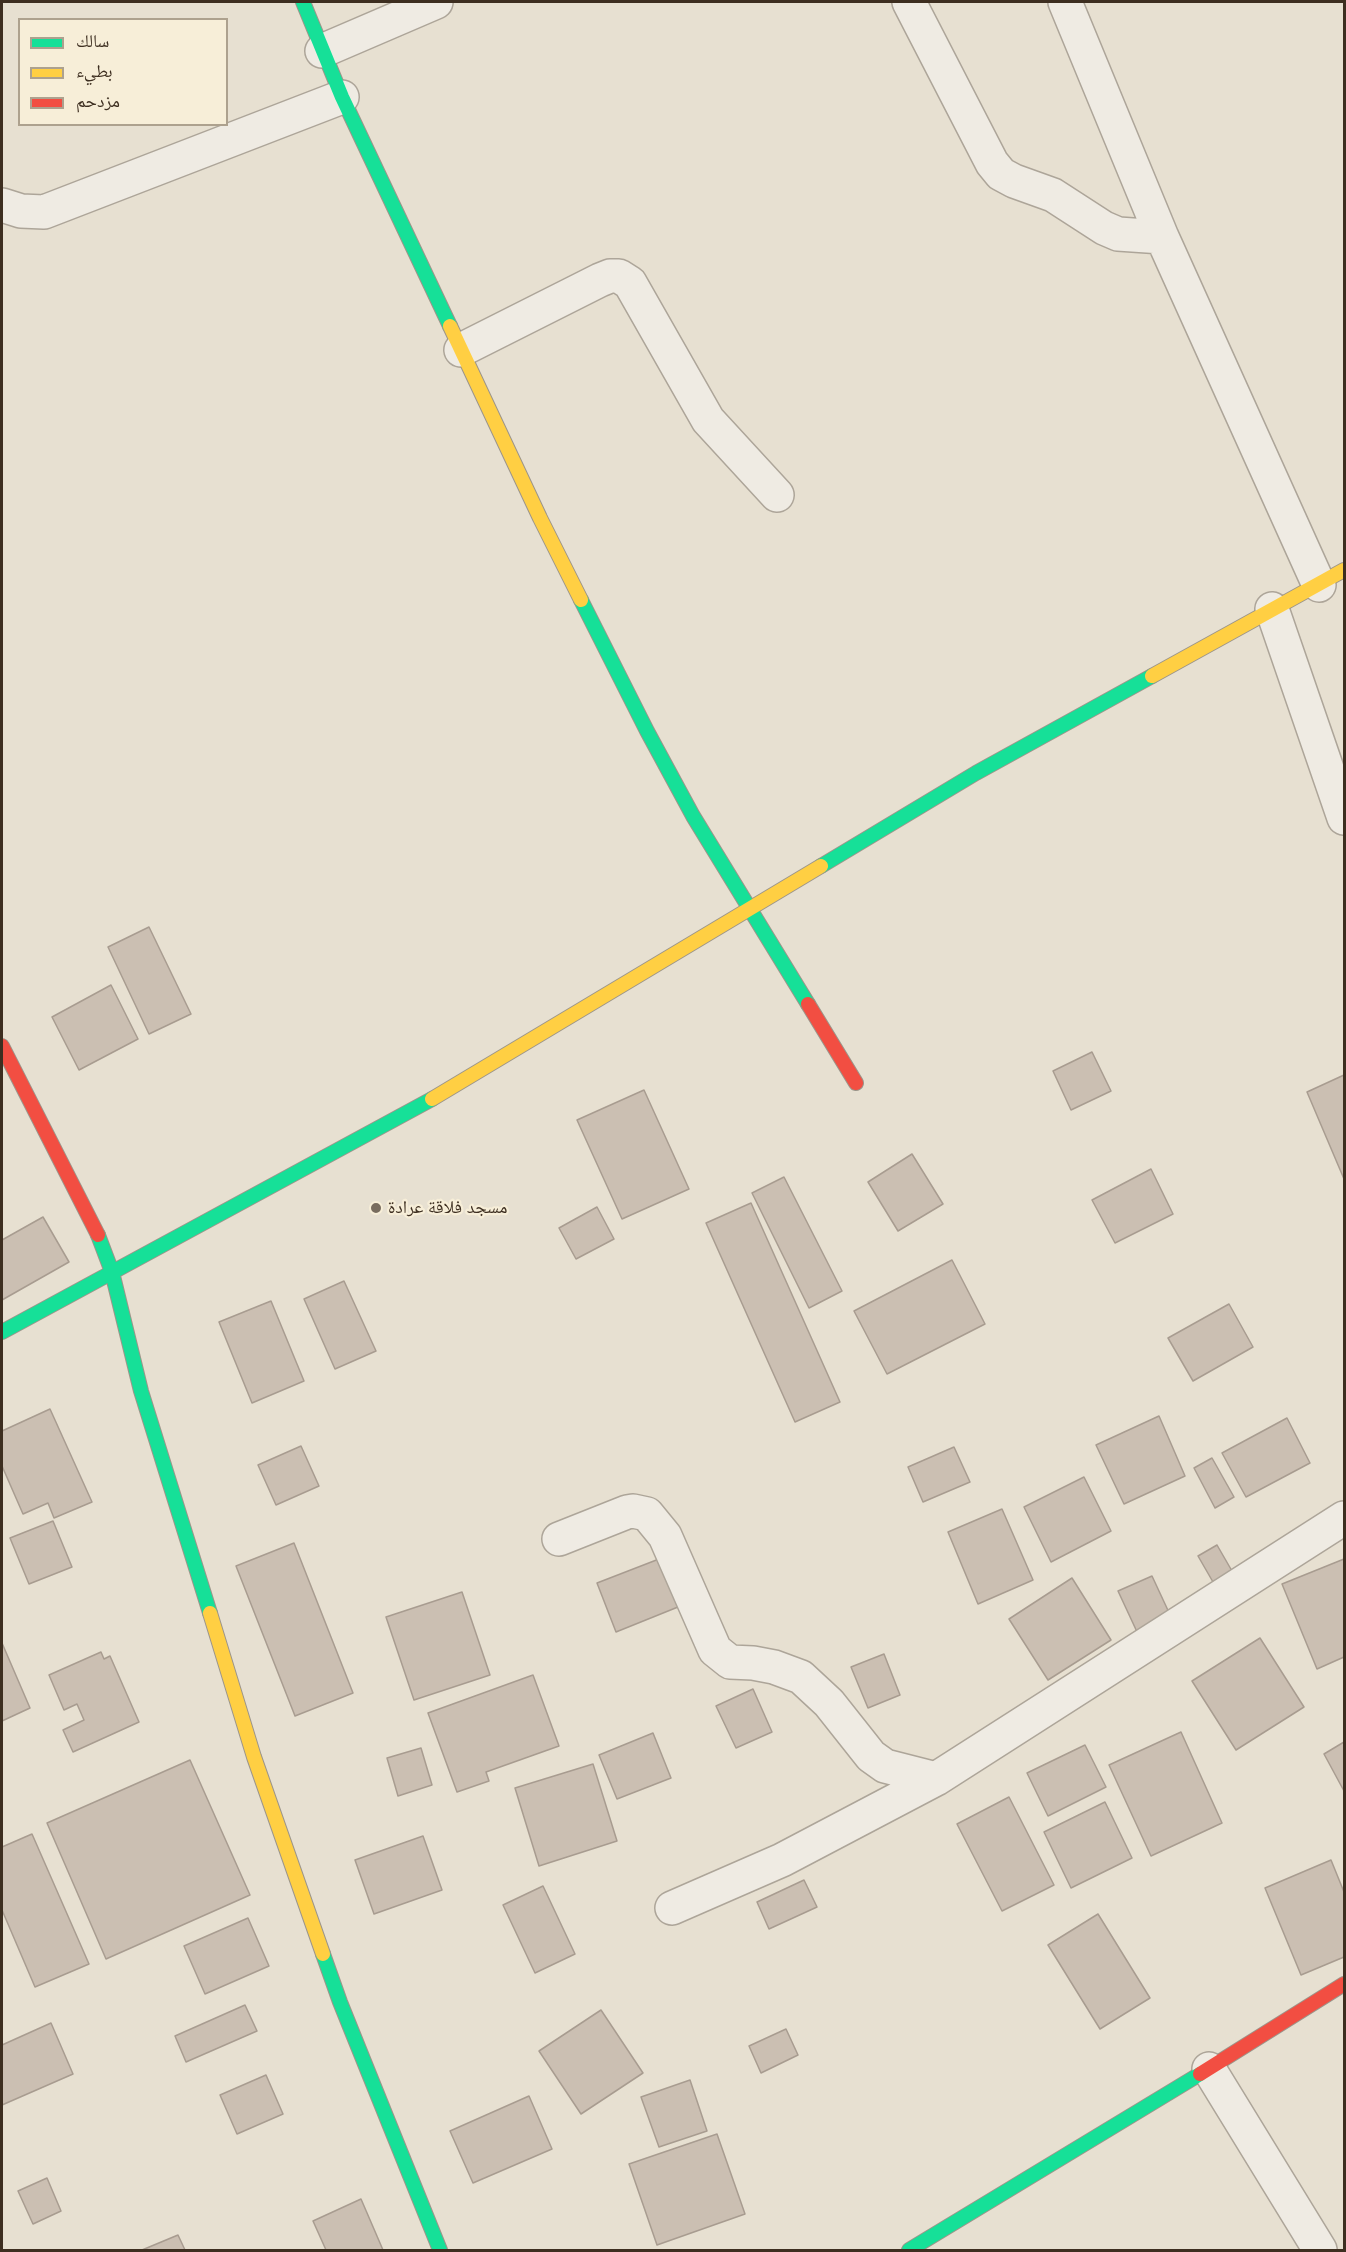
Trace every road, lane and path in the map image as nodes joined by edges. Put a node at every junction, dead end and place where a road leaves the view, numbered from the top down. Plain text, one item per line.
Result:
1 (303, 2) edge
2 (436, 2) edge
3 (909, 2) edge
4 (1065, 2) edge
5 (322, 51) junction
6 (342, 97) junction
7 (2, 205) edge
8 (1162, 237) junction
9 (462, 350) junction
10 (777, 495) dead end
11 (1332, 578) edge
12 (1272, 609) junction
13 (1344, 818) edge
14 (749, 910) junction
15 (2, 1046) edge
16 (856, 1083) dead end
17 (112, 1272) junction
18 (2, 1332) edge
19 (1344, 1518) edge
20 (559, 1539) dead end
21 (936, 1779) junction
22 (672, 1908) dead end
23 (1344, 1984) edge
24 (1209, 2069) junction
25 (440, 2250) edge
26 (909, 2250) edge
27 (1320, 2250) edge

1 - 5 street
2 - 5 street
3 - 8 street
4 - 8 street
5 - 6 street
6 - 7 street
6 - 9 street
8 - 11 street
9 - 10 street
9 - 14 street
11 - 12 street
12 - 13 street
12 - 14 street
14 - 16 street
14 - 17 street
15 - 17 street
17 - 18 street
17 - 25 street
19 - 21 street
20 - 21 street
21 - 22 street
23 - 24 street
24 - 26 street
24 - 27 street

